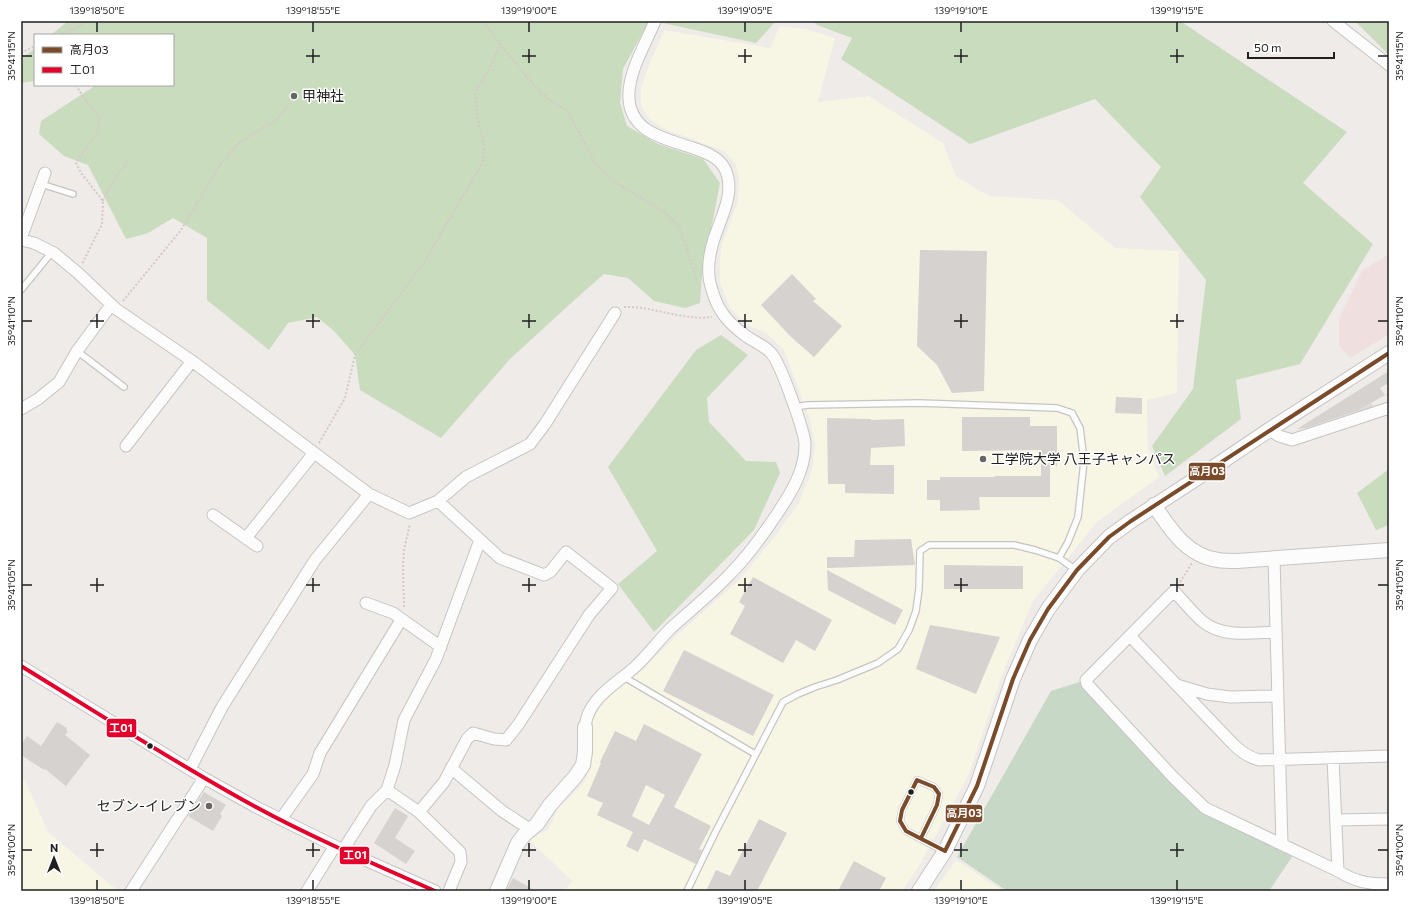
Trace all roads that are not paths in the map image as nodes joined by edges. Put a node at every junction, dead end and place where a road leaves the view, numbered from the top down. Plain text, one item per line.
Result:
1 (655, 21) edge
2 (1334, 21) edge
3 (1389, 65) edge
4 (43, 178) joint
5 (73, 194) dead end
6 (21, 239) edge
7 (52, 251) junction
8 (21, 290) edge
9 (113, 307) junction
10 (615, 313) road end
11 (77, 351) junction
12 (1389, 352) edge
13 (192, 361) junction
14 (124, 387) dead end
15 (794, 407) junction
16 (1389, 408) edge
17 (21, 409) edge
18 (1269, 430) junction
19 (126, 446) dead end
20 (314, 453) junction
21 (369, 494) junction
22 (438, 500) junction
23 (1154, 506) junction
24 (212, 515) dead end
25 (246, 538) junction
26 (480, 540) junction
27 (256, 546) dead end
28 (1389, 550) edge
29 (1058, 558) junction
30 (1274, 558) junction
31 (1077, 570) junction
32 (366, 603) dead end
33 (401, 620) junction
34 (1275, 632) junction
35 (1130, 636) junction
36 (440, 647) junction
37 (21, 666) edge
38 (624, 677) junction
39 (1177, 685) junction
40 (1278, 696) junction
41 (585, 727) joint
42 (755, 754) junction
43 (1389, 756) edge
44 (1334, 758) junction
45 (1280, 760) junction
46 (451, 768) junction
47 (190, 769) junction
48 (204, 778) junction
49 (388, 790) junction
50 (419, 812) junction
51 (281, 819) junction
52 (1389, 819) edge
53 (1336, 820) junction
54 (531, 830) junction
55 (921, 838) junction
56 (1282, 844) junction
57 (339, 848) junction
58 (945, 851) junction
59 (1338, 871) junction
60 (1389, 884) edge
61 (131, 891) edge
62 (307, 891) edge
63 (435, 891) edge
64 (449, 891) edge
65 (497, 891) edge
66 (687, 891) edge
67 (919, 891) edge

1 - 15 street
2 - 3 street
4 - 5 lane
4 - 6 street
6 - 7 street
7 - 8 lane
7 - 9 street
9 - 11 street
9 - 13 street
10 - 22 street
11 - 14 lane
11 - 17 street
12 - 18 street
13 - 19 street
13 - 20 street
15 - 29 lane
15 - 38 street
16 - 18 street
18 - 23 street
20 - 21 street
20 - 25 street
21 - 22 street
21 - 47 street
22 - 26 street
23 - 30 street
23 - 31 street
24 - 25 street
25 - 27 street
26 - 36 street
26 - 46 street
28 - 30 street
29 - 31 lane
29 - 42 lane
30 - 34 street
31 - 58 street
32 - 33 street
33 - 36 street
33 - 51 street
34 - 35 street
34 - 40 street
35 - 39 street
35 - 56 street
36 - 49 street
37 - 47 street
38 - 41 street
38 - 42 lane
39 - 40 street
39 - 45 street
40 - 45 street
41 - 54 street
42 - 66 lane
43 - 44 street
44 - 45 street
44 - 53 street
45 - 56 street
46 - 50 street
46 - 54 street
47 - 48 street
48 - 51 street
48 - 61 street
49 - 50 street
49 - 57 street
50 - 64 street
51 - 57 street
52 - 53 street
53 - 59 street
54 - 65 street
55 - 55 lane
55 - 58 lane
56 - 59 street
57 - 62 street
57 - 63 street
58 - 67 street
59 - 60 street

